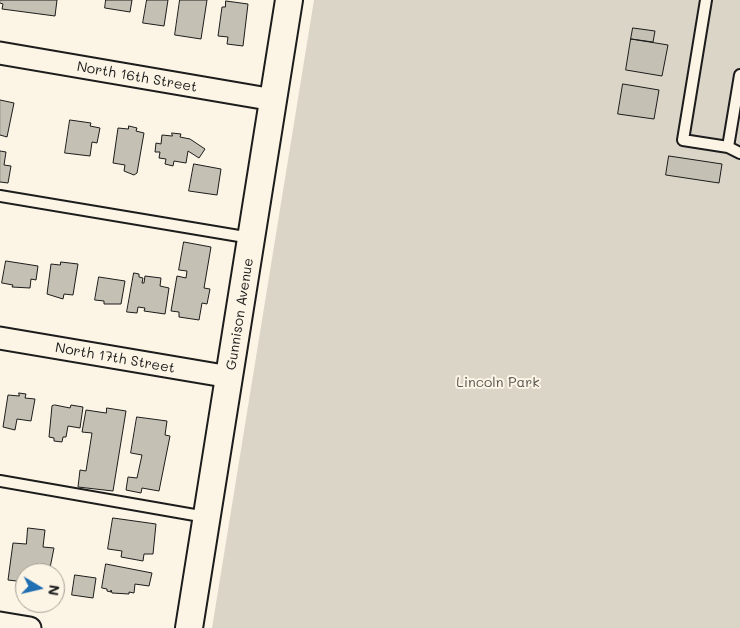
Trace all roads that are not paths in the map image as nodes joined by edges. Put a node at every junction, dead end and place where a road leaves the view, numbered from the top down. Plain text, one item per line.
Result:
1 (289, 0) edge
2 (706, 0) edge
3 (0, 53) edge
4 (740, 74) edge
5 (274, 100) junction
6 (728, 146) junction
7 (740, 153) edge
8 (0, 196) edge
9 (252, 238) junction
10 (0, 338) edge
11 (230, 377) junction
12 (0, 481) edge
13 (208, 517) junction
14 (0, 623) edge
15 (30, 628) edge
16 (189, 628) edge

1 - 5 street, Gunnison Avenue
2 - 6 lane
3 - 5 street, North 16th Street
4 - 6 lane
5 - 9 street, Gunnison Avenue
6 - 7 lane
8 - 9 lane
9 - 11 street, Gunnison Avenue
10 - 11 street, North 17th Street
11 - 13 street, Gunnison Avenue
12 - 13 lane
13 - 16 street, Gunnison Avenue
14 - 15 street

